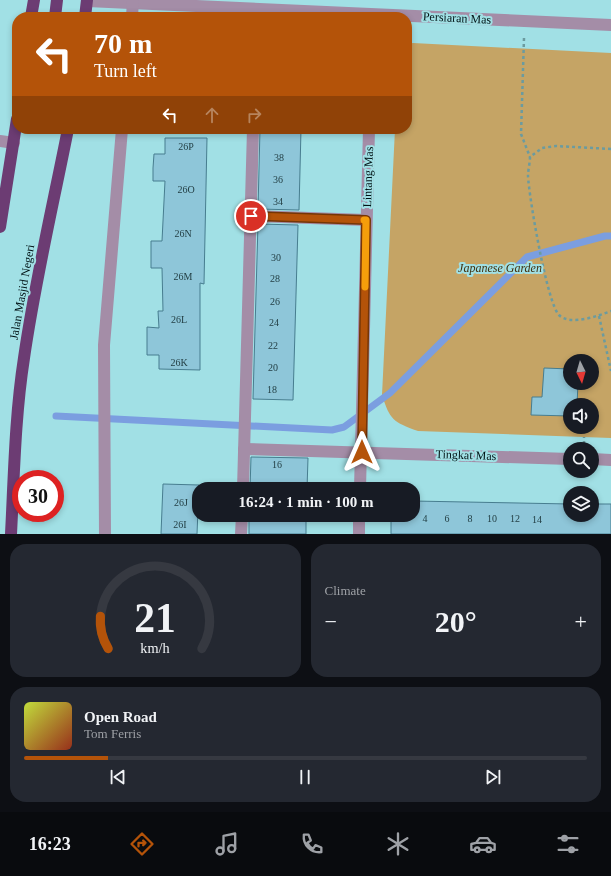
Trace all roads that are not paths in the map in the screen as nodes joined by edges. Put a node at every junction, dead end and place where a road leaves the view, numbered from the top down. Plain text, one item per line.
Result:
1 (34, 0) edge
2 (57, 0) edge
3 (87, 0) edge
4 (133, 1) edge
5 (32, 12) edge
6 (56, 12) edge
7 (86, 12) edge
8 (132, 12) edge
9 (256, 12) edge
10 (412, 17) edge
11 (611, 26) edge
12 (15, 134) edge
13 (67, 134) edge
14 (122, 134) edge
15 (253, 134) edge
16 (369, 134) edge
17 (0, 142) edge
18 (14, 143) junction
19 (251, 216) junction
20 (366, 220) junction
21 (0, 227) edge
22 (244, 445) junction
23 (362, 452) junction
24 (563, 459) edge
25 (599, 459) edge
26 (611, 460) edge
27 (243, 482) edge
28 (360, 482) edge
29 (242, 522) edge
30 (359, 522) edge
31 (11, 534) edge
32 (105, 534) edge
33 (242, 534) edge
34 (358, 534) edge

1 - 5 highway
2 - 6 highway
3 - 4 street, Persiaran Mas
3 - 7 highway
4 - 8 street
4 - 9 street, Persiaran Mas
10 - 11 street, Persiaran Mas
12 - 18 highway
13 - 31 highway, Jalan Masjid Negeri
14 - 32 street
15 - 19 street
16 - 20 street, Lintang Mas
17 - 18 street
18 - 21 highway
19 - 20 street
19 - 22 street
20 - 23 street, Lintang Mas
22 - 23 street, Tingkat Mas
22 - 27 street
23 - 24 street, Tingkat Mas
23 - 28 street, Lintang Mas
25 - 26 street
29 - 33 street
30 - 34 street

